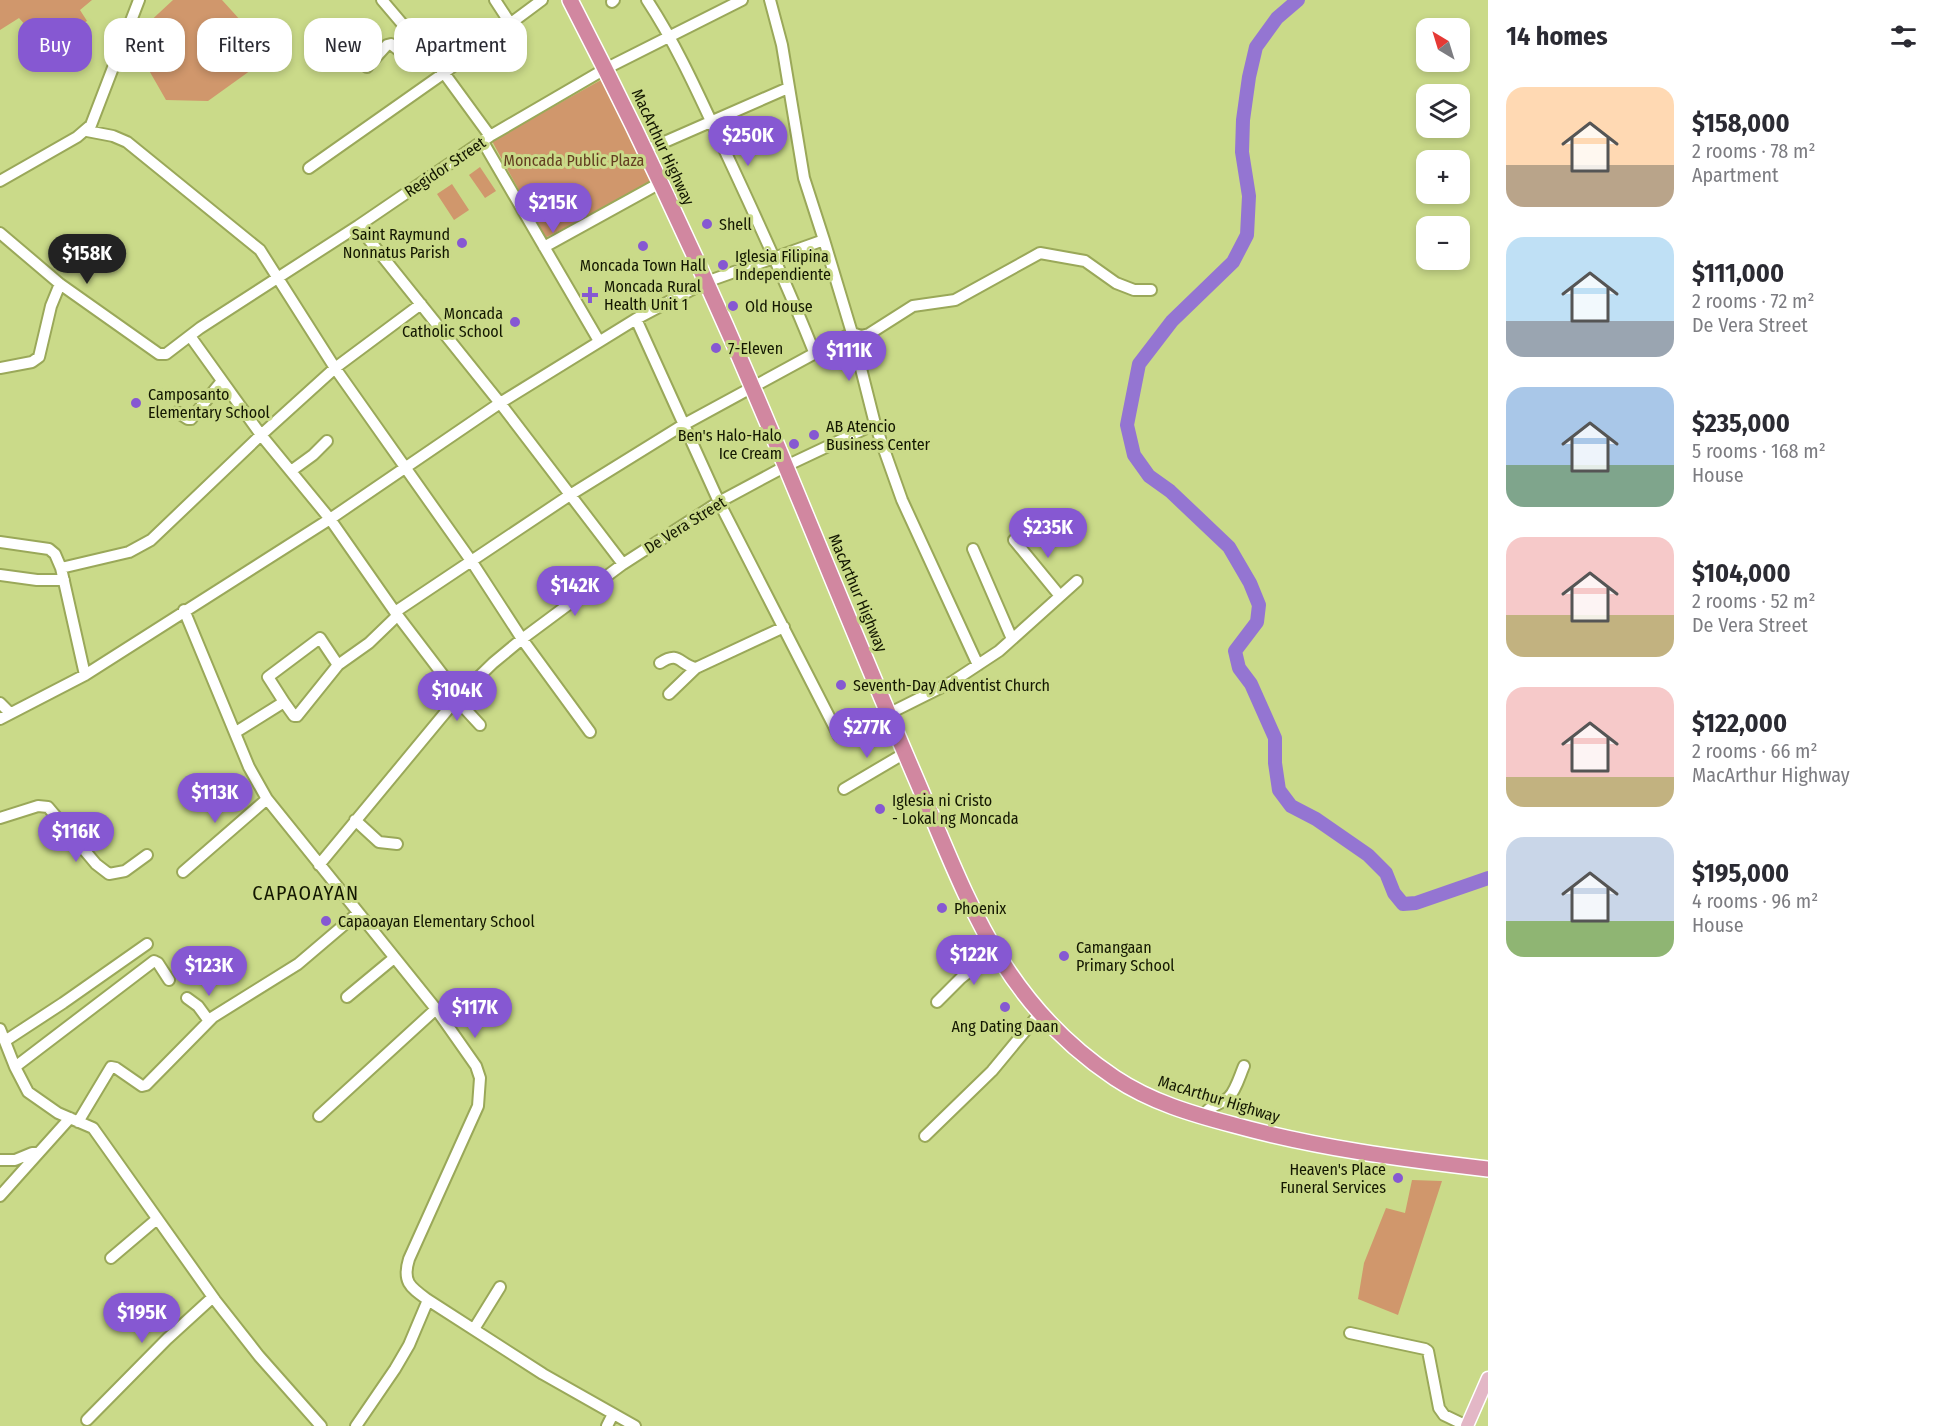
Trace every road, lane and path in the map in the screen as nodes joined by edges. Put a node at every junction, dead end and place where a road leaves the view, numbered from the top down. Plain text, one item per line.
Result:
1 (138, 0) edge
2 (382, 0) edge
3 (495, 0) edge
4 (542, 0) edge
5 (570, 0) edge
6 (647, 0) edge
7 (742, 0) edge
8 (770, 0) edge
9 (397, 18) edge
10 (507, 18) edge
11 (517, 18) edge
12 (669, 36) junction
13 (394, 46) edge
14 (382, 50) edge
15 (605, 69) junction
16 (444, 73) joint
17 (788, 88) junction
18 (711, 122) junction
19 (87, 131) junction
20 (487, 139) junction
21 (644, 151) junction
22 (309, 168) dead end
23 (0, 182) edge
24 (660, 183) junction
25 (358, 226) junction
26 (0, 233) edge
27 (824, 240) junction
28 (544, 247) junction
29 (774, 257) junction
30 (279, 278) junction
31 (706, 282) junction
32 (60, 284) junction
33 (1151, 290) dead end
34 (421, 304) junction
35 (636, 319) junction
36 (852, 333) junction
37 (190, 336) junction
38 (599, 341) junction
39 (814, 352) junction
40 (335, 368) junction
41 (0, 369) edge
42 (222, 381) junction
43 (752, 386) junction
44 (500, 403) junction
45 (177, 412) dead end
46 (875, 424) junction
47 (683, 425) junction
48 (261, 435) junction
49 (327, 441) dead end
50 (786, 466) junction
51 (406, 467) junction
52 (291, 471) junction
53 (570, 495) junction
54 (719, 502) junction
55 (330, 519) junction
56 (1014, 540) dead end
57 (0, 542) edge
58 (973, 549) dead end
59 (472, 562) junction
60 (623, 564) junction
61 (61, 568) junction
62 (0, 574) edge
63 (64, 580) junction
64 (1077, 581) dead end
65 (1060, 596) junction
66 (184, 610) junction
67 (396, 614) junction
68 (784, 627) junction
69 (522, 639) junction
70 (1012, 639) junction
71 (660, 663) dead end
72 (338, 665) junction
73 (978, 665) junction
74 (696, 668) junction
75 (85, 675) junction
76 (669, 694) dead end
77 (457, 697) junction
78 (0, 702) edge
79 (284, 702) junction
80 (888, 714) junction
81 (5, 716) edge
82 (480, 725) dead end
83 (236, 732) junction
84 (590, 732) dead end
85 (839, 736) dead end
86 (905, 753) junction
87 (844, 789) dead end
88 (267, 799) junction
89 (0, 818) edge
90 (355, 820) junction
91 (397, 844) dead end
92 (147, 855) dead end
93 (319, 865) junction
94 (183, 872) dead end
95 (358, 913) junction
96 (147, 944) dead end
97 (995, 951) junction
98 (394, 958) junction
99 (169, 980) dead end
100 (347, 997) dead end
101 (187, 998) dead end
102 (937, 1002) dead end
103 (436, 1009) junction
104 (1040, 1013) junction
105 (209, 1021) junction
106 (0, 1029) edge
107 (4, 1041) junction
108 (1244, 1066) dead end
109 (15, 1067) junction
110 (319, 1116) dead end
111 (1203, 1117) junction
112 (74, 1120) junction
113 (925, 1136) dead end
114 (38, 1153) junction
115 (0, 1160) edge
116 (1488, 1169) edge
117 (0, 1196) edge
118 (157, 1219) junction
119 (111, 1258) dead end
120 (500, 1287) dead end
121 (213, 1297) junction
122 (428, 1300) junction
123 (474, 1329) junction
124 (1350, 1333) dead end
125 (1488, 1378) edge
126 (613, 1414) junction
127 (87, 1420) dead end
128 (321, 1426) edge
129 (356, 1426) edge
130 (607, 1426) edge
131 (635, 1426) edge
132 (1467, 1426) edge

1 - 19 street
2 - 9 street
3 - 10 street
4 - 11 street
5 - 15 highway, MacArthur Highway
6 - 12 street
7 - 12 street, Regidor Street
8 - 17 street
12 - 15 street, Regidor Street
12 - 18 street
13 - 14 street
15 - 20 street, Regidor Street
15 - 21 highway, MacArthur Highway
16 - 20 street
16 - 22 street
17 - 18 street
17 - 27 street
18 - 21 street
18 - 29 street
19 - 23 street
19 - 30 street
20 - 25 street, Regidor Street
20 - 28 street
21 - 24 highway, MacArthur Highway
24 - 28 street
24 - 31 highway, MacArthur Highway
25 - 30 street, Regidor Street
25 - 34 street
26 - 32 street
27 - 29 street
27 - 36 street
28 - 38 street
29 - 31 street
29 - 39 street
30 - 37 street, Regidor Street
30 - 40 street
31 - 35 street
31 - 43 highway, MacArthur Highway
32 - 37 street, Regidor Street
32 - 41 street
33 - 36 street
34 - 40 street
34 - 44 street
35 - 38 street
35 - 47 street
36 - 39 street
36 - 46 street
37 - 42 street
38 - 44 street
39 - 43 street
40 - 48 street
40 - 51 street
42 - 45 street
42 - 48 street
43 - 47 street
43 - 50 highway, MacArthur Highway
44 - 51 street
44 - 53 street
46 - 50 street, De Vera Street
46 - 73 street
47 - 53 street
47 - 54 street
48 - 52 street
48 - 61 street
49 - 52 street
50 - 54 street, De Vera Street
50 - 80 highway, MacArthur Highway
51 - 55 street
51 - 59 street
52 - 55 street
53 - 59 street
53 - 60 street
54 - 60 street, De Vera Street
54 - 68 street
55 - 66 street
55 - 67 street
56 - 65 street
57 - 61 street
58 - 70 street
59 - 67 street
59 - 69 street
60 - 69 street, De Vera Street
61 - 63 street
62 - 63 street
63 - 75 street
64 - 65 street
65 - 70 street
66 - 75 street
66 - 83 street
67 - 72 street
67 - 77 street
68 - 74 street
68 - 85 street
69 - 77 street, De Vera Street
69 - 84 street
70 - 73 street
71 - 74 street
72 - 79 street
72 - 79 street
73 - 80 street
74 - 76 street
75 - 81 street
77 - 82 street
77 - 90 street, De Vera Street
78 - 81 street
79 - 83 street
80 - 86 highway, MacArthur Highway
83 - 88 street
86 - 87 street
86 - 97 highway, MacArthur Highway
88 - 93 street
88 - 94 street
89 - 92 street
90 - 91 street
90 - 93 street, De Vera Street
93 - 95 street
95 - 98 street
95 - 105 street
96 - 107 street
97 - 102 street
97 - 104 highway, MacArthur Highway
98 - 100 street
98 - 103 street
99 - 109 street
101 - 105 street
103 - 110 street
103 - 122 street
104 - 111 highway, MacArthur Highway
104 - 113 street
105 - 112 street
106 - 107 street
107 - 109 street
108 - 111 street
109 - 112 street
111 - 116 highway, MacArthur Highway
112 - 114 street
112 - 118 street
114 - 115 street
114 - 117 street
118 - 119 street
118 - 121 street
120 - 123 street
121 - 127 street
121 - 128 street
122 - 123 street
122 - 129 street
123 - 126 street
124 - 132 street
125 - 132 main road
126 - 130 street
126 - 131 street

